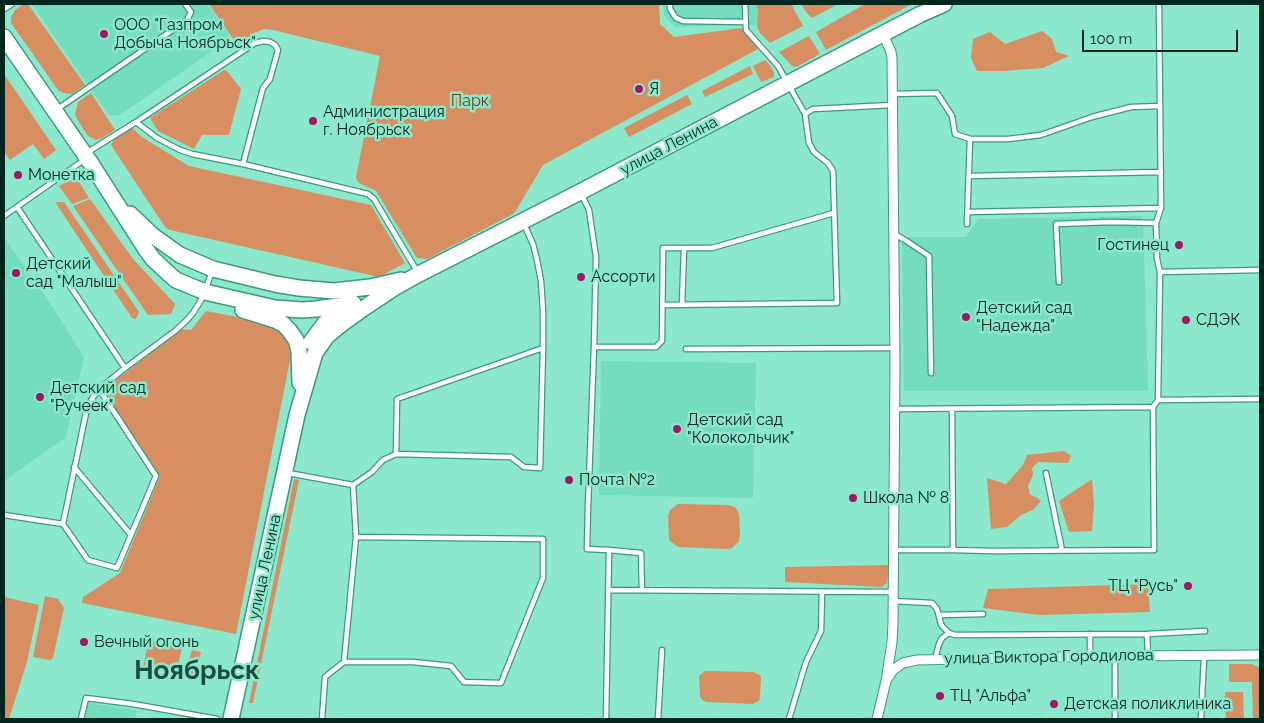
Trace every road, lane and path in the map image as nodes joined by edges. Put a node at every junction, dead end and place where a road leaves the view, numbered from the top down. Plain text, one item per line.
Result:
1 (12, 4) edge
2 (185, 4) edge
3 (670, 4) edge
4 (745, 4) edge
5 (944, 4) edge
6 (1159, 4) edge
7 (4, 9) edge
8 (745, 22) junction
9 (883, 34) junction
10 (4, 37) edge
11 (788, 83) junction
12 (893, 94) junction
13 (893, 105) junction
14 (1160, 106) junction
15 (55, 110) junction
16 (805, 114) junction
17 (136, 122) junction
18 (970, 139) junction
19 (86, 156) junction
20 (243, 164) junction
21 (1161, 172) junction
22 (969, 176) junction
23 (110, 192) junction
24 (580, 192) junction
25 (17, 207) junction
26 (1161, 208) junction
27 (968, 212) junction
28 (834, 213) junction
29 (4, 216) edge
30 (523, 222) junction
31 (967, 224) dead end
32 (1156, 224) junction
33 (894, 234) junction
34 (684, 248) junction
35 (544, 259) dead end
36 (537, 260) junction
37 (212, 269) junction
38 (1260, 270) edge
39 (1160, 272) junction
40 (419, 274) junction
41 (1059, 282) dead end
42 (274, 284) junction
43 (394, 288) junction
44 (204, 294) junction
45 (353, 303) junction
46 (663, 305) junction
47 (682, 305) junction
48 (302, 310) junction
49 (316, 334) junction
50 (543, 348) junction
51 (594, 348) junction
52 (895, 348) junction
53 (686, 349) dead end
54 (315, 353) junction
55 (125, 368) junction
56 (931, 373) dead end
57 (300, 386) junction
58 (99, 389) junction
59 (1260, 399) edge
60 (1158, 400) junction
61 (1153, 407) junction
62 (895, 409) junction
63 (952, 409) junction
64 (297, 415) junction
65 (396, 454) junction
66 (74, 466) junction
67 (285, 473) junction
68 (1046, 473) dead end
69 (353, 484) junction
70 (4, 516) edge
71 (63, 524) junction
72 (131, 535) junction
73 (356, 537) junction
74 (609, 550) junction
75 (894, 550) junction
76 (953, 550) junction
77 (1062, 550) junction
78 (609, 590) junction
79 (642, 590) junction
80 (822, 592) junction
81 (893, 596) junction
82 (983, 614) dead end
83 (940, 615) junction
84 (1205, 632) dead end
85 (949, 633) junction
86 (1090, 634) junction
87 (1147, 634) junction
88 (662, 650) dead end
89 (1260, 655) edge
90 (1090, 656) junction
91 (1115, 656) junction
92 (1148, 656) junction
93 (1204, 656) junction
94 (935, 659) junction
95 (344, 662) junction
96 (886, 682) junction
97 (81, 719) edge
98 (217, 719) edge
99 (231, 719) edge
100 (322, 719) edge
101 (606, 719) edge
102 (658, 719) edge
103 (789, 719) edge
104 (877, 719) edge
105 (1115, 719) edge
106 (1201, 719) edge

1 - 7 lane
2 - 15 lane
3 - 8 lane
4 - 8 lane
5 - 9 main road, улица Ленина
6 - 14 lane
8 - 11 lane
9 - 11 main road, улица Ленина
9 - 12 street
10 - 15 main road
11 - 16 lane
11 - 24 main road, улица Ленина
12 - 13 street
12 - 18 lane
13 - 16 lane
13 - 33 street
14 - 18 lane
14 - 21 lane
15 - 19 main road
16 - 28 lane
17 - 19 lane
17 - 20 lane
17 - 20 lane
18 - 22 lane
19 - 23 main road
19 - 25 lane
20 - 40 lane
21 - 22 lane
21 - 26 lane
22 - 27 lane
23 - 37 main road
23 - 44 main road
24 - 30 main road, улица Ленина
24 - 51 lane
25 - 29 lane
25 - 55 lane
26 - 27 lane
26 - 32 lane
27 - 31 lane
28 - 34 lane
28 - 47 lane
30 - 36 lane
30 - 40 main road, улица Ленина
32 - 39 lane
32 - 41 lane
33 - 52 street
33 - 56 lane
34 - 46 lane
34 - 47 lane
35 - 36 lane
36 - 50 lane
37 - 42 main road
37 - 44 lane
38 - 39 lane
39 - 60 lane
40 - 42 main road
40 - 43 main road, улица Ленина
42 - 48 main road
43 - 45 main road, улица Ленина
43 - 54 main road, улица Ленина
44 - 48 main road
44 - 55 lane
44 - 57 main road
45 - 48 main road
45 - 49 main road, улица Ленина
46 - 47 lane
46 - 51 lane
48 - 49 main road
49 - 54 main road
49 - 57 main road, улица Ленина
50 - 65 lane
50 - 65 lane
51 - 74 lane
52 - 53 lane
52 - 62 street
54 - 64 main road, улица Ленина
55 - 58 lane
57 - 64 main road, улица Ленина
58 - 66 lane
58 - 72 lane
59 - 60 lane
60 - 61 lane
61 - 63 lane
61 - 77 lane
62 - 63 lane
62 - 75 street
63 - 76 lane
64 - 67 main road, улица Ленина
65 - 69 lane
66 - 71 lane
66 - 72 lane
67 - 69 lane
67 - 99 main road, улица Ленина
68 - 77 lane
69 - 73 lane
70 - 71 lane
71 - 72 lane
73 - 95 lane
73 - 95 lane
74 - 78 lane
74 - 79 lane
75 - 76 lane
75 - 81 street
76 - 77 lane
78 - 79 lane
78 - 101 lane
79 - 80 lane
80 - 81 lane
80 - 103 lane
81 - 83 lane
81 - 96 street
82 - 83 lane
83 - 85 lane
84 - 87 lane
85 - 86 lane
85 - 94 lane
86 - 87 lane
86 - 90 lane
87 - 92 lane
88 - 102 lane
89 - 93 street, улица Виктора Городилова
90 - 91 street, улица Виктора Городилова
90 - 94 street, улица Виктора Городилова
91 - 92 street, улица Виктора Городилова
91 - 105 lane
92 - 93 street, улица Виктора Городилова
93 - 106 lane
94 - 96 street, улица Виктора Городилова
95 - 100 lane
96 - 104 street, улица Виктора Городилова
97 - 98 lane

